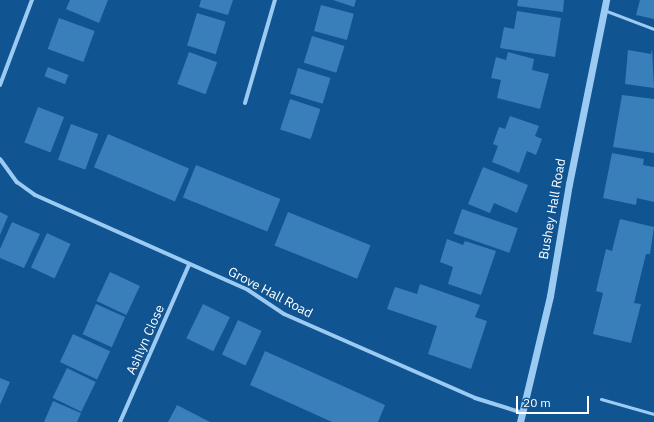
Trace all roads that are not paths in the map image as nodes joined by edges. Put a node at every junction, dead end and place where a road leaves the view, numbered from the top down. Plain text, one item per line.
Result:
1 (32, 0) edge
2 (275, 0) edge
3 (606, 0) edge
4 (604, 10) junction
5 (654, 29) edge
6 (0, 85) edge
7 (245, 103) dead end
8 (0, 159) edge
9 (189, 265) junction
10 (601, 399) dead end
11 (522, 413) junction
12 (654, 414) edge
13 (120, 422) edge
14 (520, 422) edge

1 - 6 street
2 - 7 street
3 - 4 street, Bushey Hall Road
4 - 5 lane
4 - 11 street, Bushey Hall Road
8 - 9 street, Grove Hall Road
9 - 11 street, Grove Hall Road
9 - 13 street, Ashlyn Close
10 - 12 lane
11 - 14 street, Bushey Hall Road

